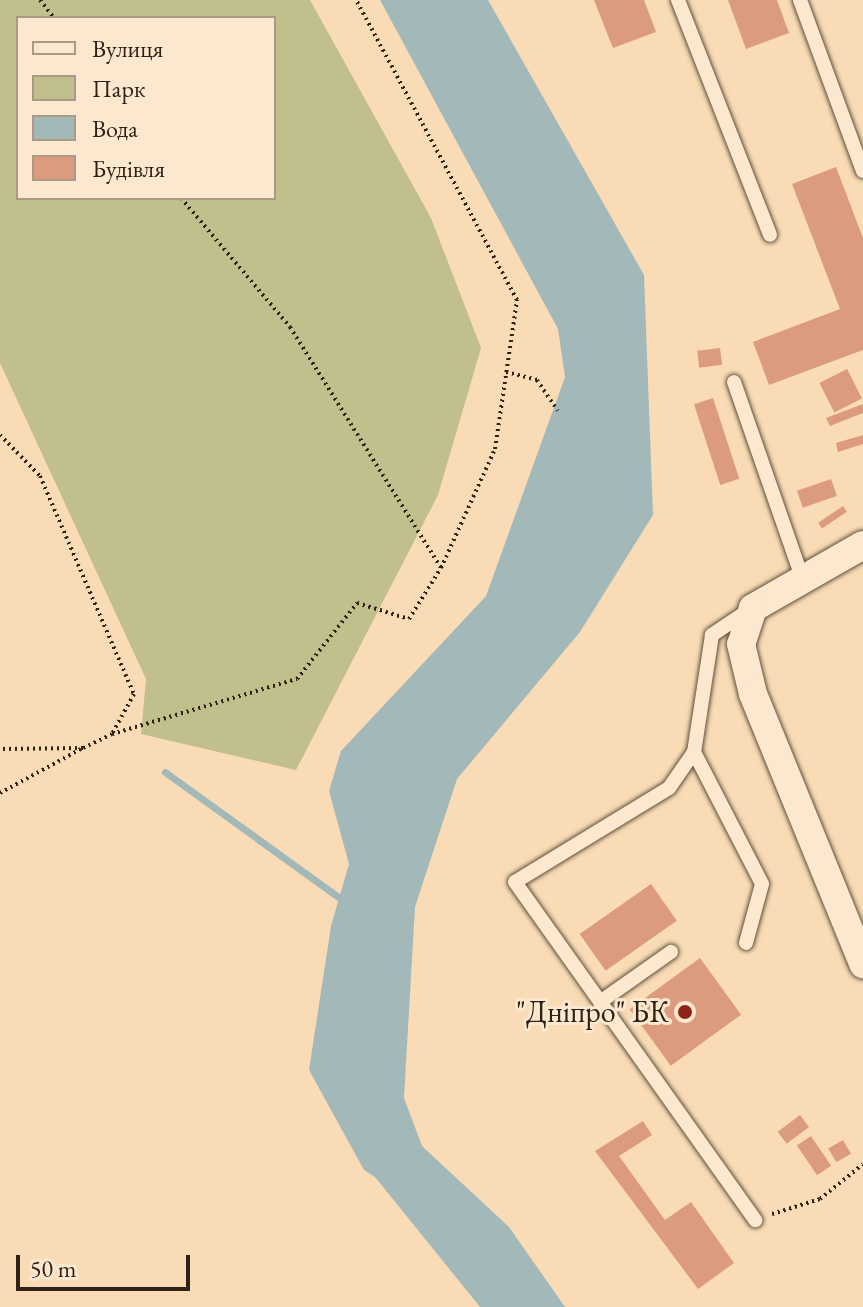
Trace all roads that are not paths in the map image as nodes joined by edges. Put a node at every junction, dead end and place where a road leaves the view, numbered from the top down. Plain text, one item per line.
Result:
1 (678, 0) edge
2 (800, 0) edge
3 (863, 171) edge
4 (770, 235) dead end
5 (734, 382) dead end
6 (863, 545) edge
7 (802, 577) junction
8 (753, 608) junction
9 (694, 752) junction
10 (746, 943) dead end
11 (671, 952) dead end
12 (863, 964) edge
13 (600, 1002) junction
14 (755, 1220) road end

1 - 4 lane
2 - 3 lane
5 - 7 lane
6 - 7 street
7 - 8 street
8 - 9 lane
8 - 12 street
9 - 10 lane
9 - 13 lane
11 - 13 lane
13 - 14 lane

